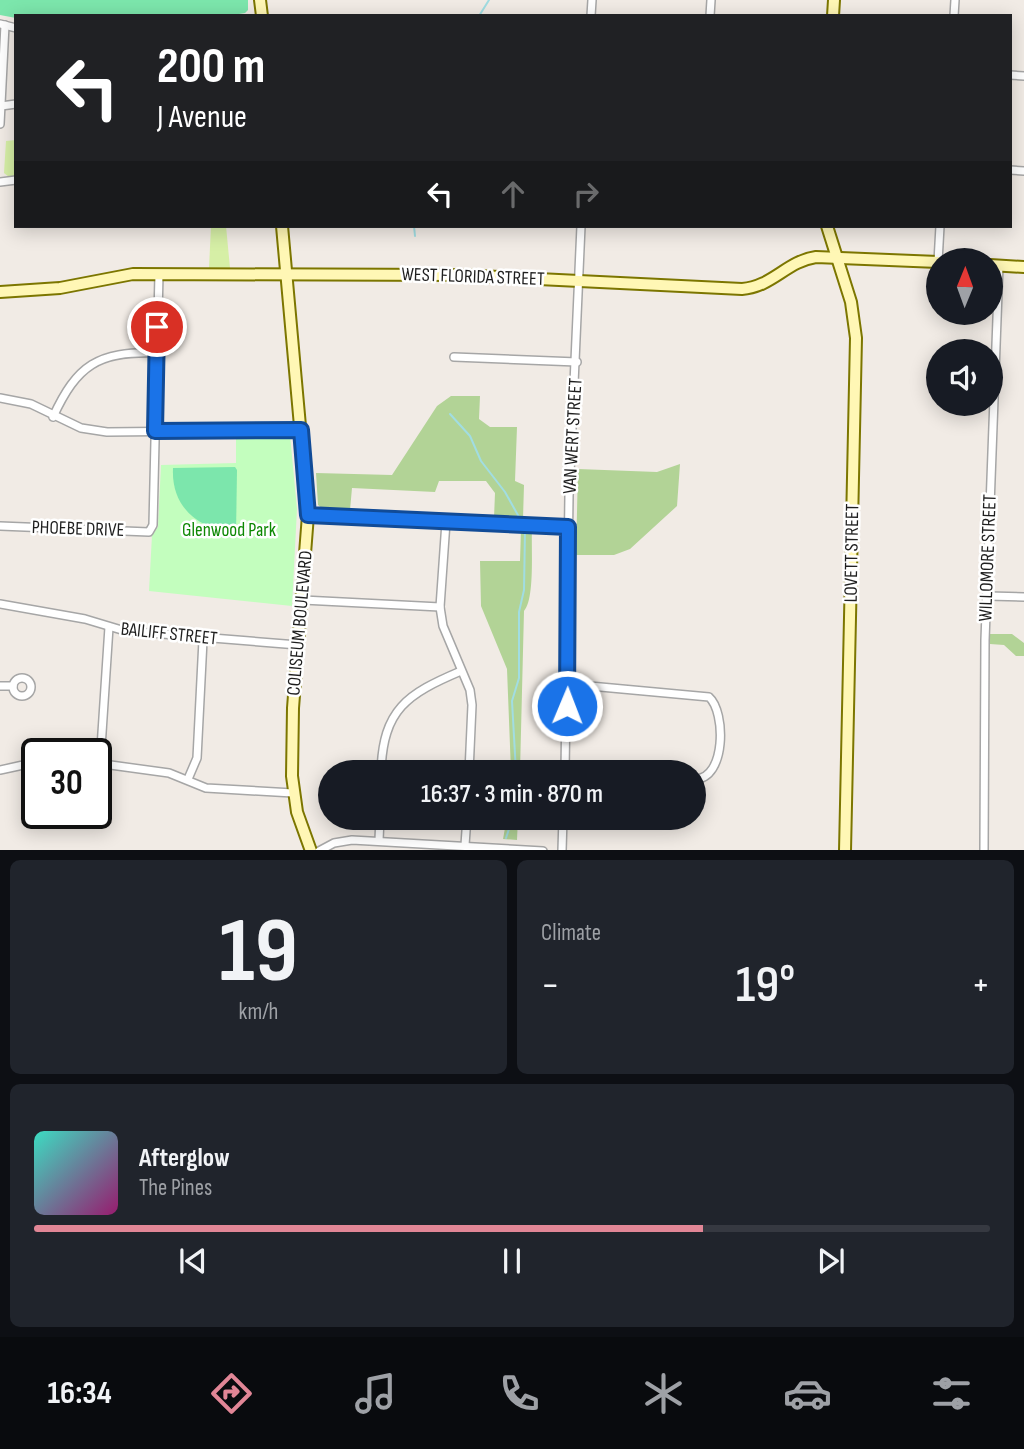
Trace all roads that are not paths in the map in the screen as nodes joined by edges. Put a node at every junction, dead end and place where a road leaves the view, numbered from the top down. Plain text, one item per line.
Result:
1 (3, 25) edge
2 (1, 106) edge
3 (0, 124) edge
4 (282, 228) edge
5 (581, 228) edge
6 (828, 228) edge
7 (940, 228) edge
8 (939, 248) edge
9 (837, 257) junction
10 (926, 261) edge
11 (1003, 266) edge
12 (1024, 267) edge
13 (159, 274) junction
14 (288, 276) junction
15 (580, 281) junction
16 (0, 292) edge
17 (994, 326) edge
18 (156, 353) junction
19 (454, 357) dead end
20 (577, 362) junction
21 (0, 398) edge
22 (53, 417) junction
23 (301, 430) junction
24 (155, 431) junction
25 (308, 515) junction
26 (446, 522) junction
27 (0, 526) edge
28 (568, 527) junction
29 (988, 596) junction
30 (1024, 597) edge
31 (303, 600) junction
32 (0, 604) edge
33 (440, 607) junction
34 (109, 627) junction
35 (203, 640) junction
36 (298, 645) junction
37 (461, 671) junction
38 (568, 684) junction
39 (0, 686) edge
40 (13, 686) dead end
41 (100, 738) edge
42 (383, 760) edge
43 (470, 760) edge
44 (565, 760) edge
45 (21, 765) edge
46 (112, 765) edge
47 (0, 770) edge
48 (706, 776) edge
49 (188, 779) junction
50 (293, 793) junction
51 (379, 830) edge
52 (467, 830) edge
53 (563, 830) edge
54 (379, 840) junction
55 (466, 845) junction
56 (311, 850) edge
57 (319, 850) edge
58 (543, 850) edge
59 (562, 850) edge
60 (845, 850) edge
61 (984, 850) edge

1 - 2 street
2 - 3 street
4 - 14 main road, COLISEUM BOULEVARD
5 - 15 street, VAN WERT STREET
6 - 9 main road, LOVETT STREET
7 - 8 street
9 - 10 main road, WEST FLORIDA STREET
9 - 15 main road, WEST FLORIDA STREET
9 - 60 main road, LOVETT STREET
11 - 12 main road
13 - 14 main road, WEST FLORIDA STREET
13 - 16 main road, WEST FLORIDA STREET
13 - 18 street
14 - 15 main road, WEST FLORIDA STREET
14 - 23 main road, COLISEUM BOULEVARD
15 - 20 street, VAN WERT STREET
17 - 29 street, WILLOMORE STREET
18 - 22 street
18 - 24 street
19 - 20 street
20 - 28 street, VAN WERT STREET
21 - 22 street
22 - 24 street
23 - 24 street
23 - 25 main road, COLISEUM BOULEVARD
24 - 27 street, PHOEBE DRIVE
25 - 26 street
25 - 31 main road, COLISEUM BOULEVARD
26 - 28 street
26 - 33 street
28 - 38 street, VAN WERT STREET
29 - 30 street
29 - 61 street, WILLOMORE STREET
31 - 33 street
31 - 36 main road, COLISEUM BOULEVARD
32 - 34 street, BAILIFF STREET
33 - 37 street
34 - 35 street, BAILIFF STREET
34 - 41 street
35 - 36 street, BAILIFF STREET
35 - 49 street
36 - 50 main road, COLISEUM BOULEVARD
37 - 42 street
37 - 43 street
38 - 44 street, VAN WERT STREET
38 - 48 street
39 - 40 street
45 - 47 street
46 - 49 street
49 - 50 street
50 - 56 main road, COLISEUM BOULEVARD
51 - 54 street
52 - 55 street
53 - 59 street
54 - 55 street
54 - 57 street
55 - 58 street

